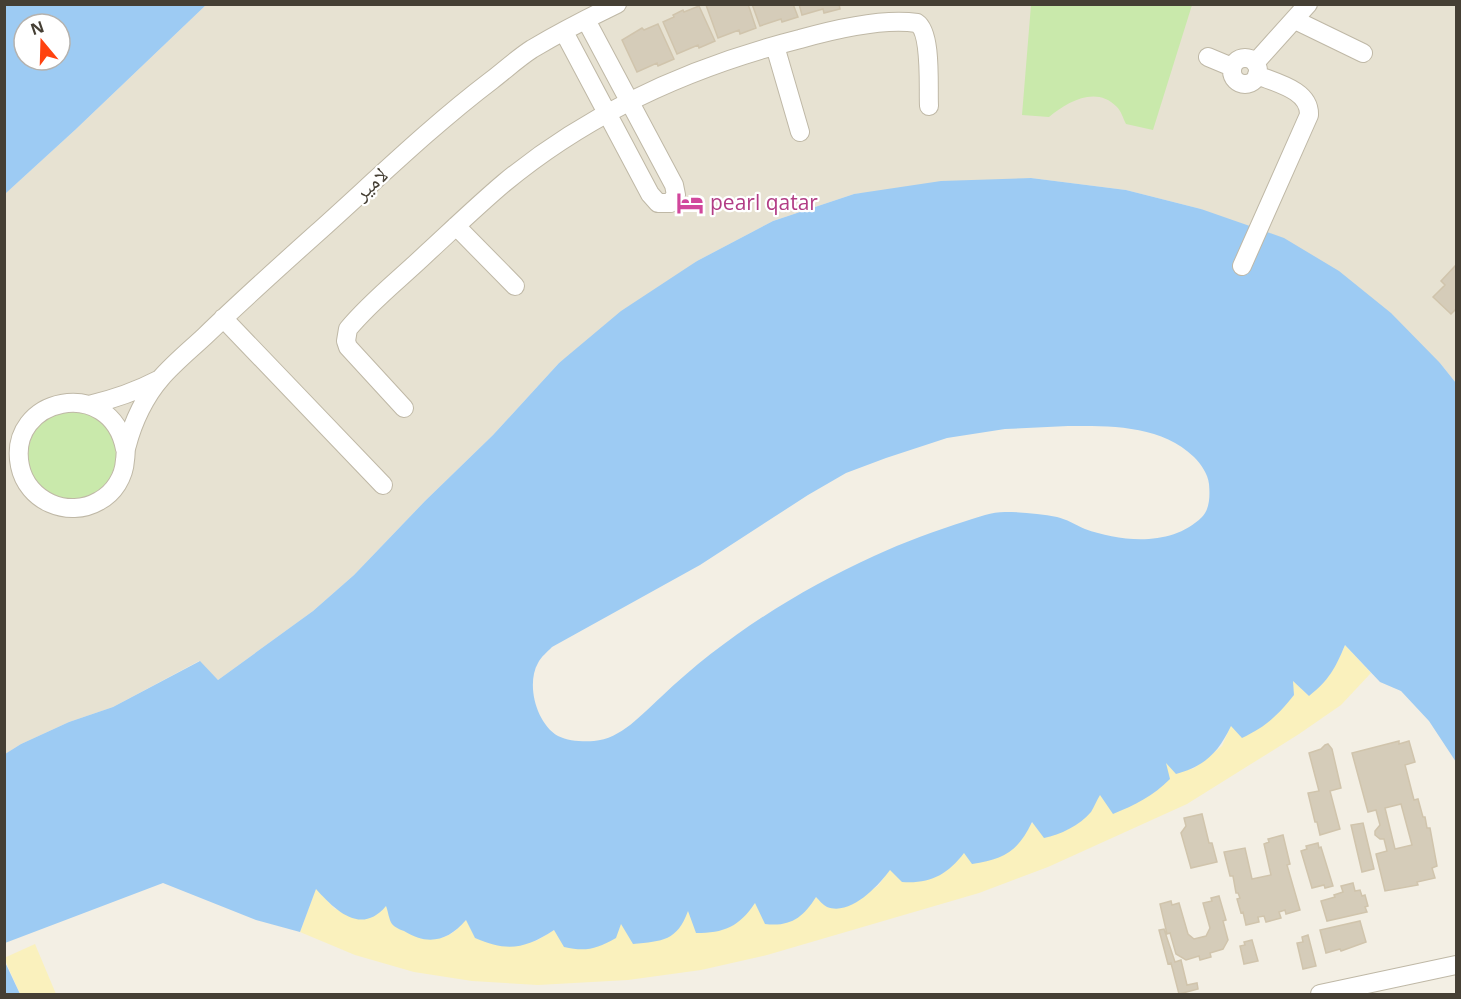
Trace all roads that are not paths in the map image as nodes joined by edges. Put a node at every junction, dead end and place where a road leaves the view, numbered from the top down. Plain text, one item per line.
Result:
1 (617, 4) edge
2 (1298, 11) edge
3 (595, 12) edge
4 (564, 32) junction
5 (775, 46) junction
6 (1363, 53) dead end
7 (1208, 57) dead end
8 (1256, 69) junction
9 (629, 102) junction
10 (929, 106) dead end
11 (607, 113) junction
12 (800, 132) dead end
13 (456, 226) junction
14 (1242, 266) dead end
15 (515, 286) dead end
16 (223, 318) junction
17 (159, 379) junction
18 (89, 405) junction
19 (404, 408) dead end
20 (125, 449) junction
21 (383, 485) dead end
22 (1456, 965) edge
23 (1320, 994) edge

1 - 3 street, لامير
2 - 6 street
2 - 8 street
3 - 4 street, لامير
3 - 9 street
4 - 11 street
4 - 16 street, لامير
5 - 9 street
5 - 10 street
5 - 12 street
7 - 8 street
8 - 14 street
9 - 11 street
9 - 11 street
11 - 13 street
13 - 15 street
13 - 19 street
16 - 17 street, لامير
16 - 21 street
17 - 18 street, لامير
17 - 20 street, لامير
18 - 20 street
18 - 20 street
22 - 23 street

